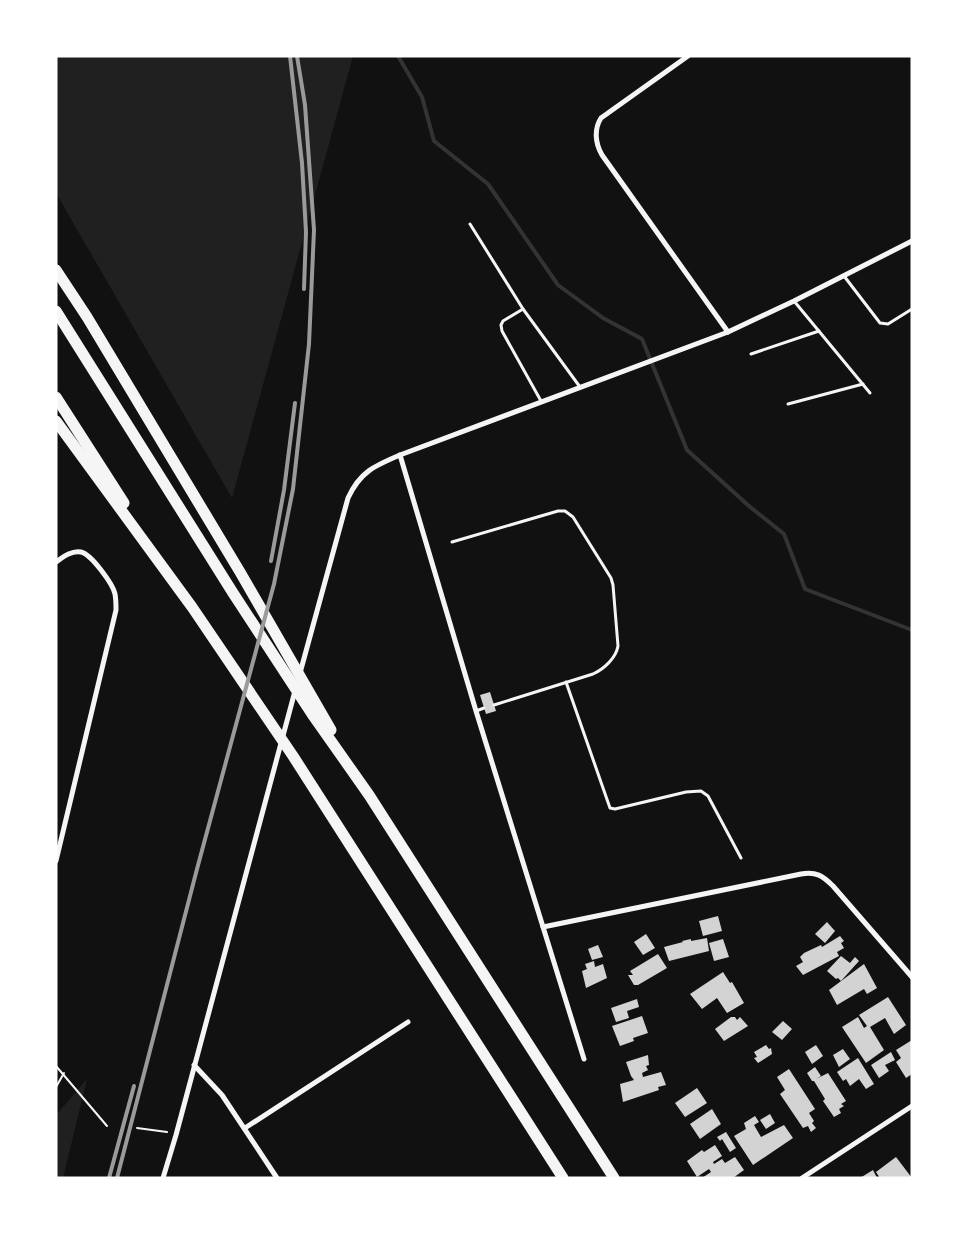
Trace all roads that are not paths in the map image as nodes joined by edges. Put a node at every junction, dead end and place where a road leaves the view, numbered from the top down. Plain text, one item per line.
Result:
1 (688, 56) edge
2 (470, 224) dead end
3 (912, 240) edge
4 (56, 270) edge
5 (844, 276) junction
6 (794, 301) junction
7 (523, 309) junction
8 (912, 309) edge
9 (56, 311) edge
10 (819, 331) junction
11 (728, 332) junction
12 (751, 354) dead end
13 (863, 384) junction
14 (580, 387) junction
15 (870, 393) dead end
16 (56, 397) edge
17 (542, 401) junction
18 (788, 404) dead end
19 (56, 421) edge
20 (400, 455) junction
21 (452, 542) dead end
22 (56, 562) edge
23 (192, 607) junction
24 (566, 682) junction
25 (494, 705) dead end
26 (484, 708) dead end
27 (315, 709) junction
28 (476, 711) junction
29 (740, 858) dead end
30 (56, 861) edge
31 (543, 927) junction
32 (912, 977) edge
33 (408, 1022) dead end
34 (584, 1059) dead end
35 (194, 1065) junction
36 (912, 1106) edge
37 (245, 1128) junction
38 (163, 1178) edge
39 (277, 1178) edge
40 (563, 1178) edge
41 (614, 1178) edge
42 (802, 1178) edge

1 - 11 street
2 - 7 lane
3 - 5 street
4 - 27 highway
5 - 6 street
5 - 8 lane
6 - 10 lane
6 - 11 street
7 - 14 lane
7 - 17 lane
9 - 27 highway
10 - 12 lane
10 - 13 lane
11 - 14 street
13 - 15 lane
13 - 18 lane
14 - 17 street
16 - 23 highway
17 - 20 street
19 - 23 highway
20 - 28 street
20 - 35 street
21 - 24 lane
22 - 30 street
23 - 40 highway
24 - 25 lane
24 - 29 lane
26 - 28 lane
27 - 41 highway
28 - 31 street
31 - 32 street
31 - 34 street
33 - 37 street
35 - 37 street
35 - 38 street
36 - 42 street
37 - 39 street

